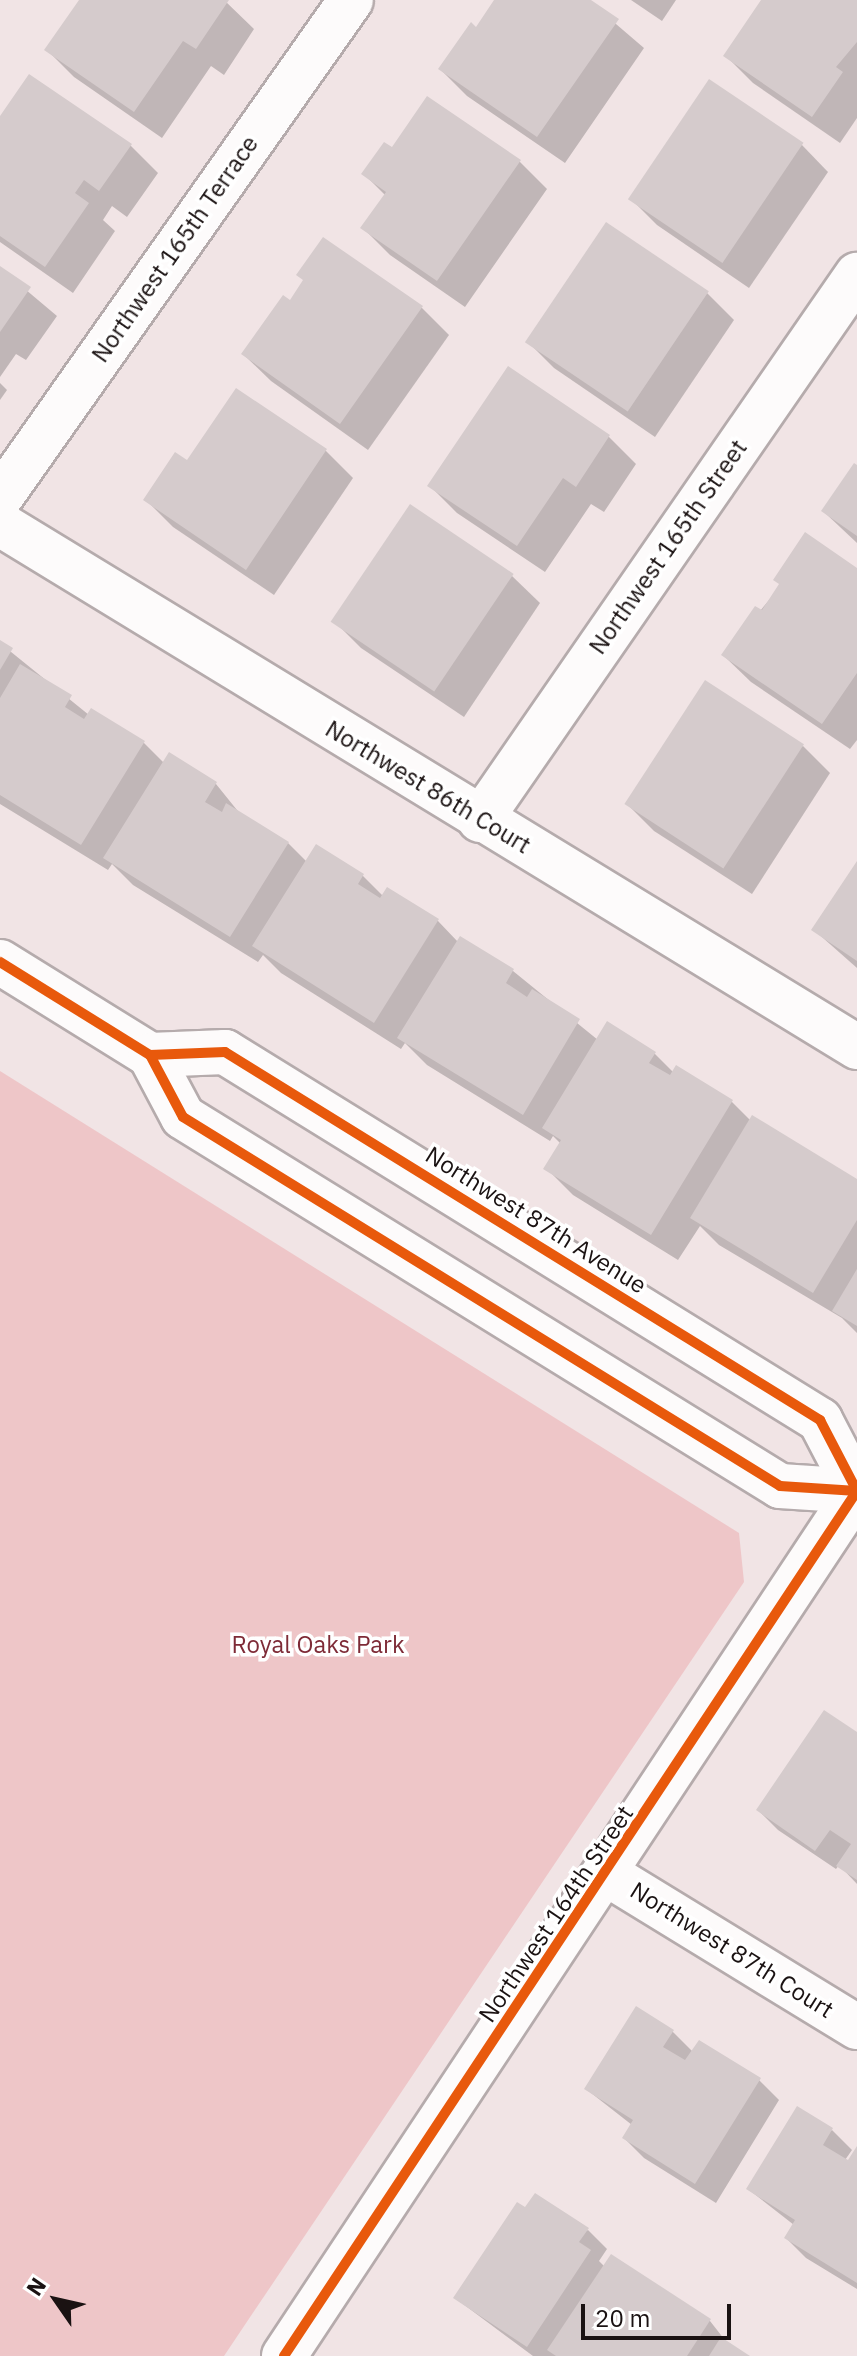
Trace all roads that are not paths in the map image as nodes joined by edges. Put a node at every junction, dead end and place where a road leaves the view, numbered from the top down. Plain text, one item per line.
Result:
1 (351, 0) edge
2 (857, 275) edge
3 (0, 498) edge
4 (0, 524) edge
5 (480, 820) junction
6 (0, 962) edge
7 (857, 1047) edge
8 (150, 1055) junction
9 (857, 1491) edge
10 (607, 1874) junction
11 (857, 2027) edge
12 (301, 2350) edge

1 - 3 street, Northwest 165th Terrace
2 - 5 street, Northwest 165th Street
4 - 5 street, Northwest 86th Court
5 - 7 street, Northwest 86th Court
6 - 8 street
8 - 8 street, Northwest 87th Avenue
9 - 10 street, Northwest 164th Street
10 - 11 street, Northwest 87th Court
10 - 12 street, Northwest 164th Street

